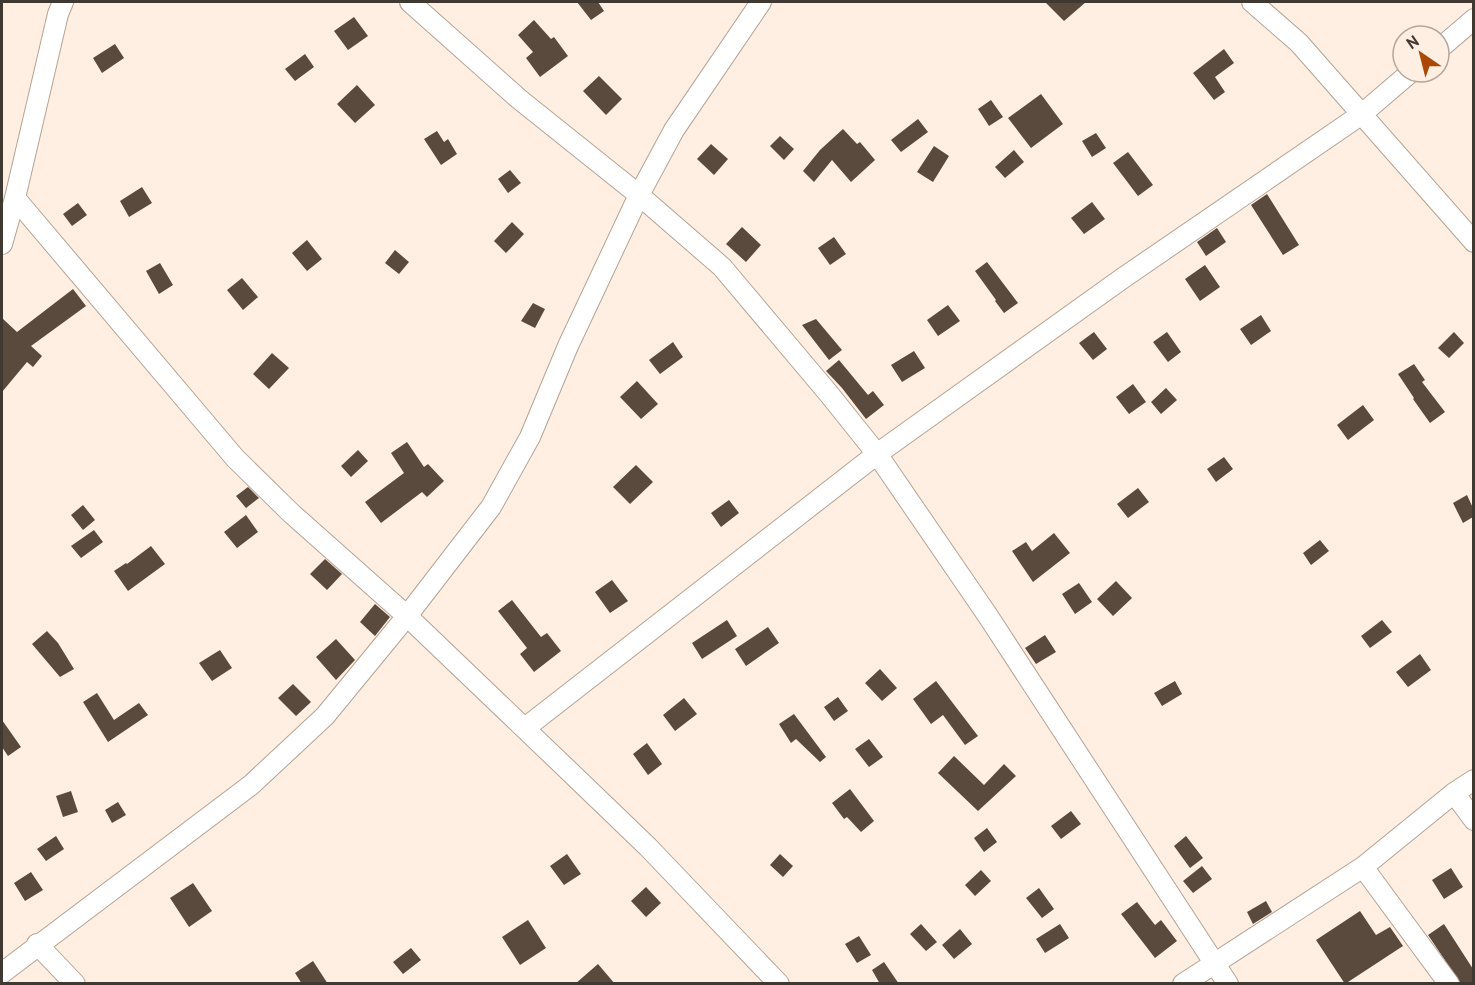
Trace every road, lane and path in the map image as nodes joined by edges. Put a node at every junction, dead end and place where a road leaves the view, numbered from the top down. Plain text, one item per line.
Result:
1 (63, 2) edge
2 (410, 2) edge
3 (761, 2) edge
4 (1252, 2) edge
5 (1473, 19) edge
6 (1451, 38) edge
7 (1397, 84) edge
8 (1362, 114) junction
9 (639, 195) junction
10 (15, 198) junction
11 (1473, 242) edge
12 (2, 244) edge
13 (878, 454) junction
14 (407, 616) junction
15 (525, 728) junction
16 (1473, 780) edge
17 (1454, 793) junction
18 (1473, 820) edge
19 (1363, 867) junction
20 (38, 944) junction
21 (1214, 963) junction
22 (4, 966) edge
23 (75, 984) edge
24 (779, 984) edge
25 (1183, 984) edge
26 (1228, 984) edge
27 (1449, 984) edge

1 - 10 street
2 - 9 street
3 - 9 street
4 - 8 street
5 - 6 street
7 - 8 street
8 - 11 street
8 - 13 street
9 - 13 street
9 - 14 street
10 - 12 street
10 - 14 street
13 - 15 street
13 - 21 street
14 - 15 street
14 - 20 street
15 - 24 street
16 - 17 street
17 - 18 street
17 - 19 street
19 - 21 street
19 - 27 street
20 - 22 street
20 - 23 street
21 - 25 street
21 - 26 street

